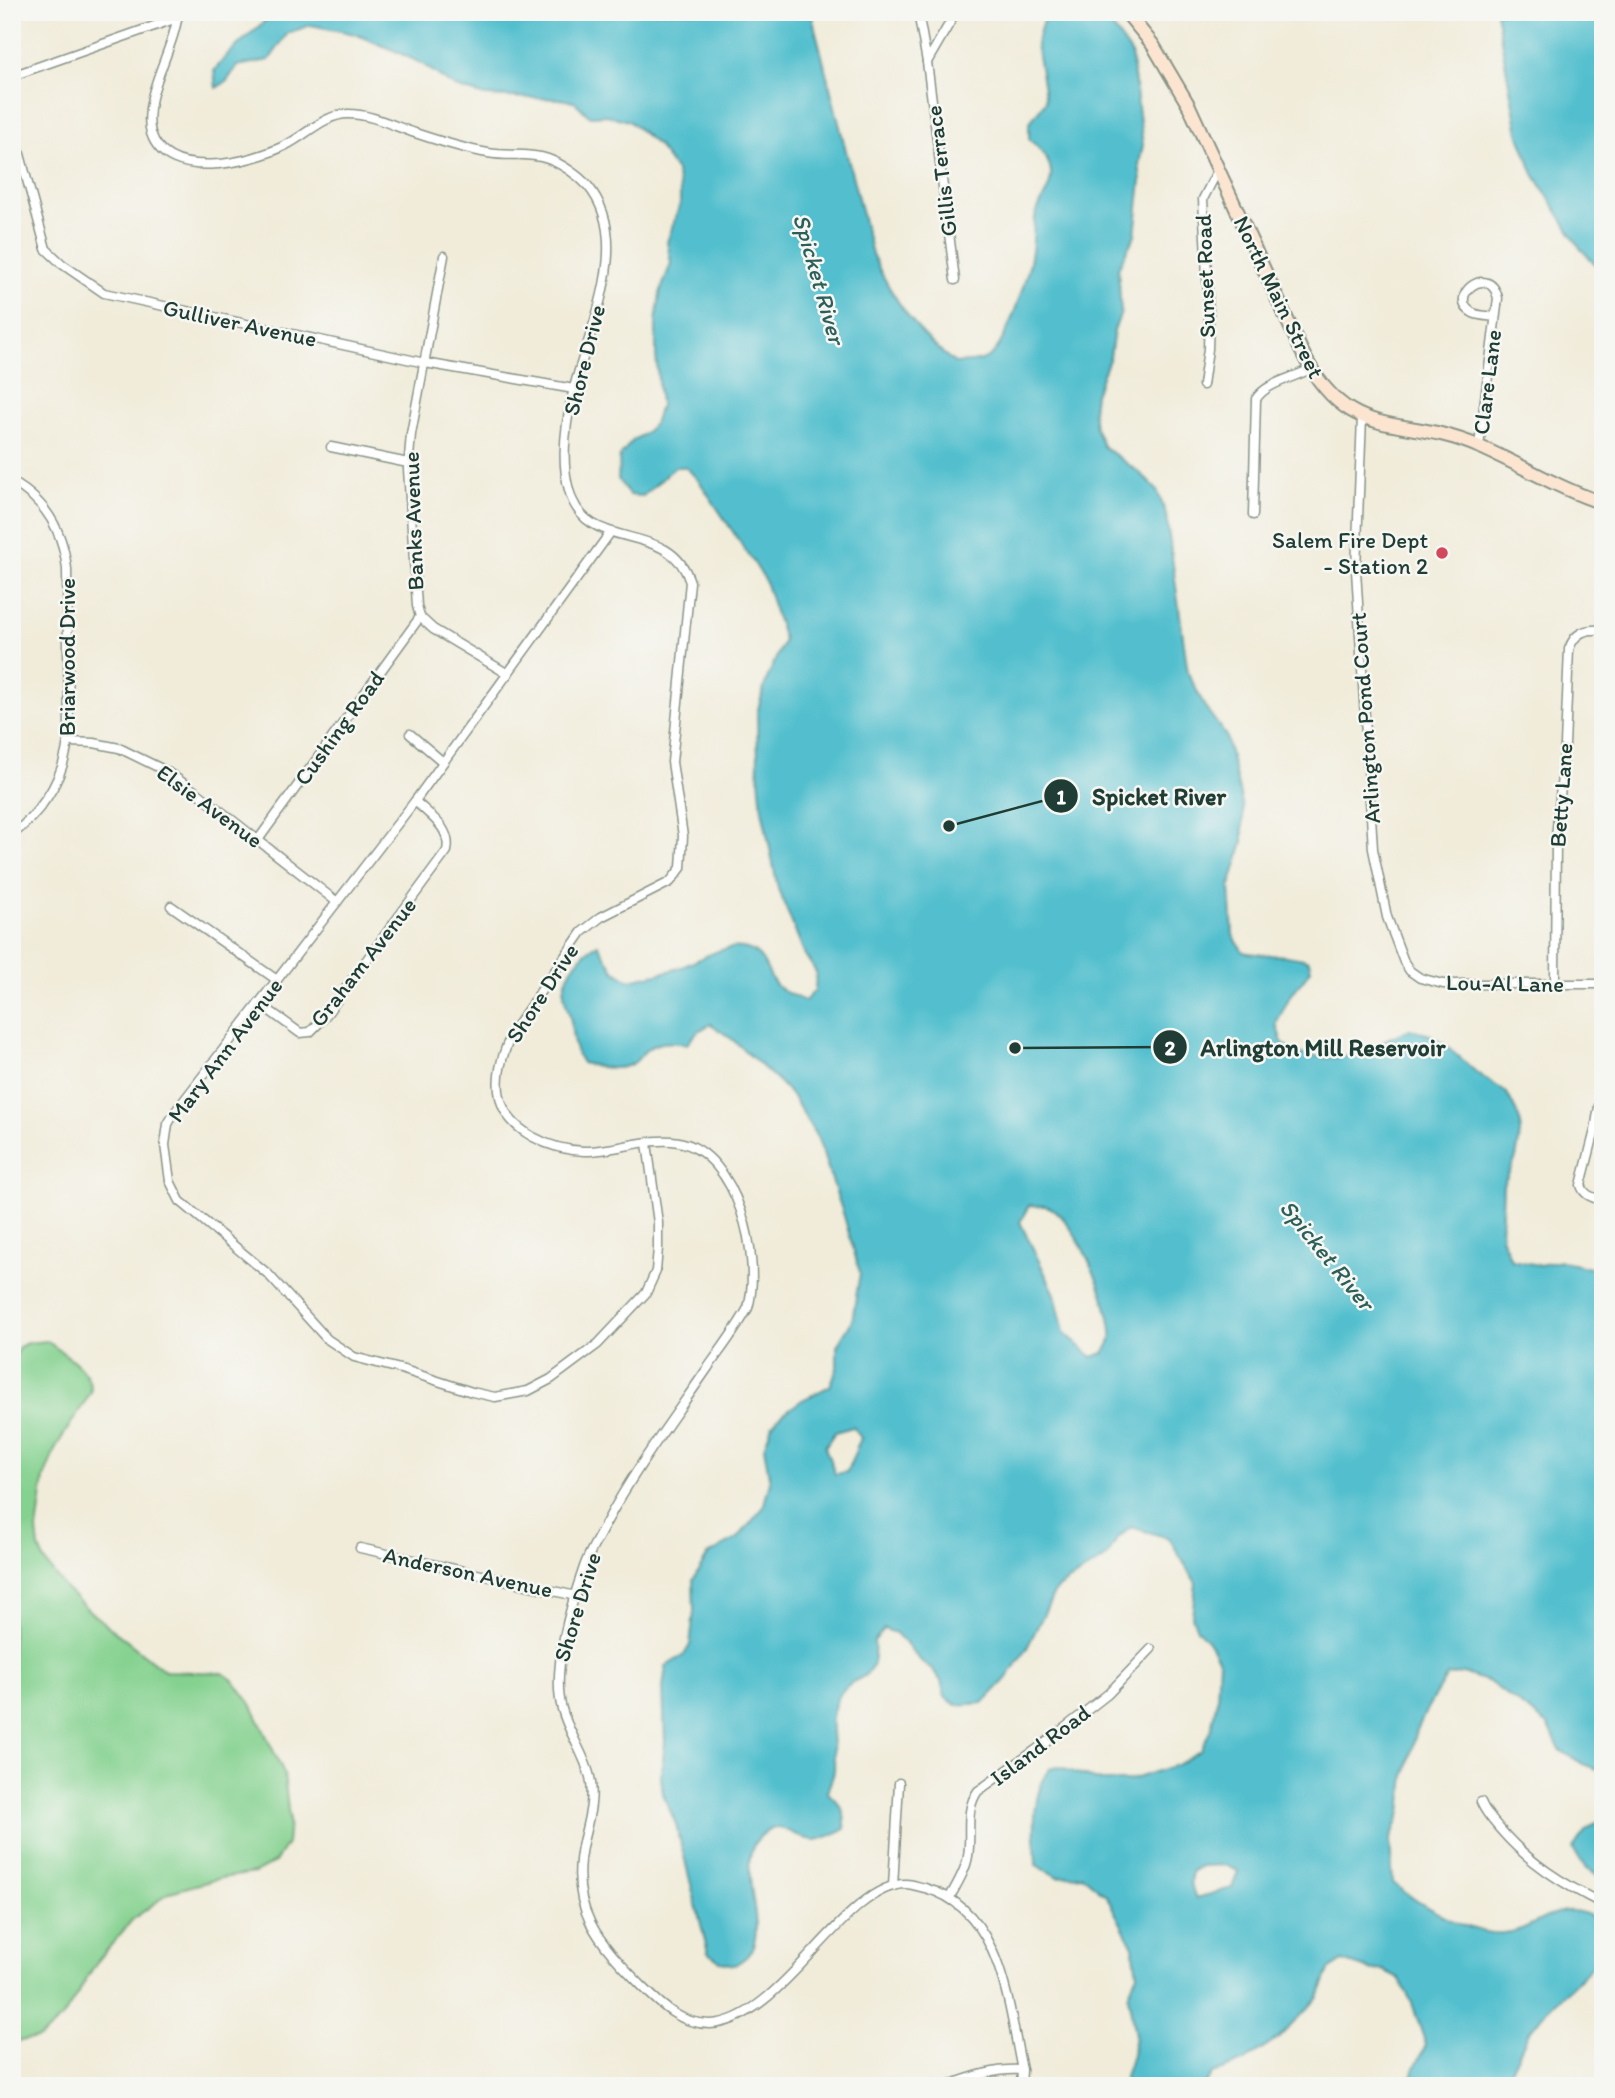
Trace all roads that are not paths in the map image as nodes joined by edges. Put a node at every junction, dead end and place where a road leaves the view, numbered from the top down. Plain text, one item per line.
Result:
1 (918, 12) edge
2 (956, 12) edge
3 (1126, 12) edge
4 (177, 15) edge
5 (927, 62) junction
6 (12, 76) edge
7 (12, 125) edge
8 (1218, 170) junction
9 (444, 256) dead end
10 (955, 280) dead end
11 (1495, 317) junction
12 (425, 363) junction
13 (1310, 369) junction
14 (1203, 385) dead end
15 (574, 389) junction
16 (1362, 417) junction
17 (1479, 446) junction
18 (331, 447) dead end
19 (408, 463) junction
20 (12, 482) edge
21 (1603, 503) edge
22 (1253, 515) dead end
23 (610, 533) junction
24 (420, 617) junction
25 (1603, 630) edge
26 (508, 674) junction
27 (410, 734) dead end
28 (68, 742) junction
29 (443, 762) junction
30 (415, 801) junction
31 (12, 835) edge
32 (258, 840) junction
33 (337, 902) junction
34 (171, 906) dead end
35 (1410, 971) joint
36 (277, 980) junction
37 (1555, 984) junction
38 (1603, 984) edge
39 (259, 1003) junction
40 (1603, 1083) edge
41 (647, 1143) junction
42 (1603, 1200) edge
43 (360, 1548) dead end
44 (576, 1596) junction
45 (1151, 1649) dead end
46 (900, 1783) dead end
47 (1483, 1806) dead end
48 (893, 1886) junction
49 (950, 1897) junction
50 (1603, 1904) edge
51 (1022, 2070) junction
52 (946, 2086) edge
53 (1021, 2086) edge

1 - 5 street, Gillis Terrace
2 - 5 street
3 - 8 street, North Main Street
4 - 6 street
4 - 15 street, Shore Drive
5 - 10 street, Gillis Terrace
7 - 12 street, Gulliver Avenue
8 - 13 street, North Main Street
8 - 14 street, Sunset Road
9 - 12 street, Banks Avenue
11 - 11 street, Clare Lane
11 - 17 street, Clare Lane
12 - 15 street, Gulliver Avenue
12 - 19 street, Banks Avenue
13 - 16 street, North Main Street
13 - 22 street
15 - 23 street, Shore Drive
16 - 17 street, North Main Street
16 - 35 street, Arlington Pond Court
17 - 21 street, North Main Street
18 - 19 street
19 - 24 street, Banks Avenue
20 - 28 street, Briarwood Drive
23 - 26 street, Mary Ann Avenue
23 - 41 street, Shore Drive
24 - 26 street, Banks Avenue
24 - 32 street, Cushing Road
25 - 37 street, Betty Lane
26 - 29 street, Mary Ann Avenue
27 - 29 street
28 - 31 street, Briarwood Drive
28 - 32 street, Elsie Avenue
29 - 30 street, Mary Ann Avenue
30 - 33 street, Mary Ann Avenue
30 - 39 street, Graham Avenue
32 - 33 street, Elsie Avenue
33 - 36 street, Mary Ann Avenue
34 - 36 street
35 - 37 street, Lou-Al Lane
36 - 39 street, Mary Ann Avenue
37 - 38 street, Lou-Al Lane
39 - 41 street, Mary Ann Avenue
40 - 42 street
41 - 44 street, Shore Drive
43 - 44 street, Anderson Avenue
44 - 48 street, Shore Drive
45 - 49 street, Island Road
46 - 48 street
47 - 50 street
48 - 49 street
49 - 51 street
51 - 52 street
51 - 53 street

